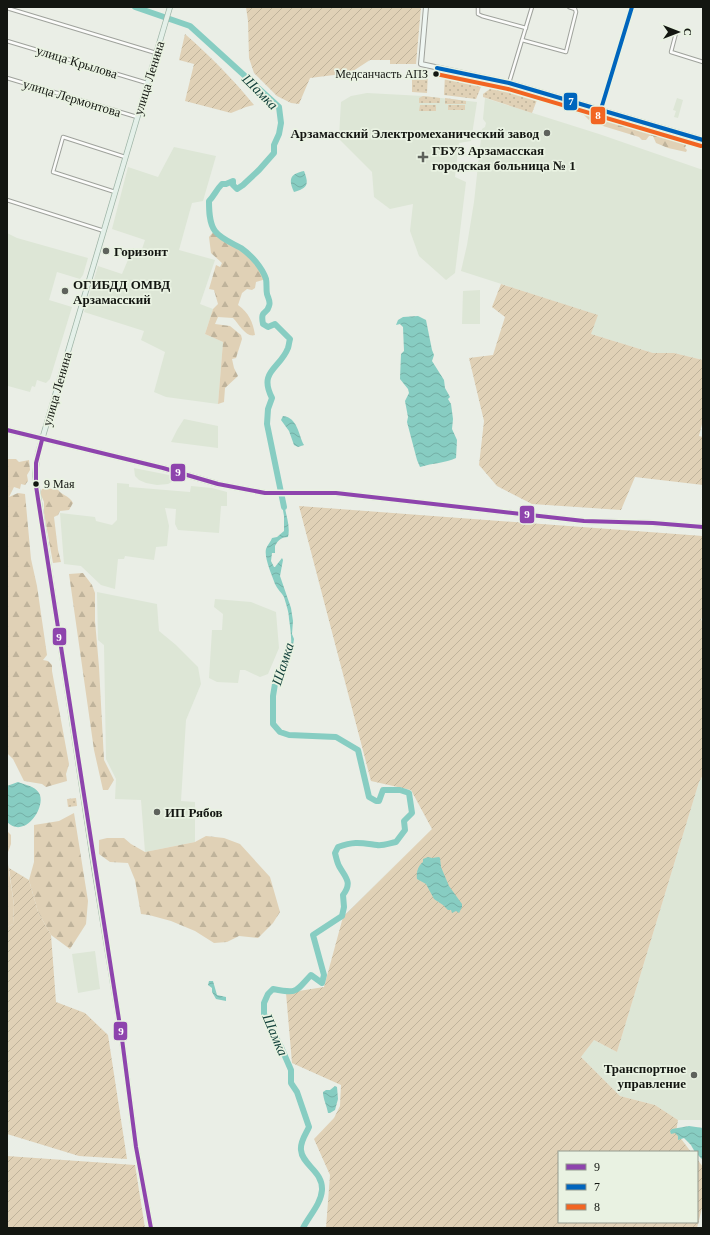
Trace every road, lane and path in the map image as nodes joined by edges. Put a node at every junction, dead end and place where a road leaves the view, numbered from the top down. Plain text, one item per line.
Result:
1 (426, 7) edge
2 (478, 7) edge
3 (532, 7) edge
4 (569, 7) edge
5 (632, 7) edge
6 (7, 8) edge
7 (170, 8) edge
8 (526, 28) junction
9 (671, 31) dead end
10 (522, 40) junction
11 (7, 41) edge
12 (156, 53) junction
13 (703, 62) edge
14 (7, 78) edge
15 (147, 83) junction
16 (509, 83) junction
17 (601, 109) junction
18 (137, 117) junction
19 (703, 140) edge
20 (126, 157) junction
21 (116, 192) junction
22 (7, 200) edge
23 (105, 231) junction
24 (7, 430) edge
25 (42, 440) junction
26 (703, 527) edge
27 (151, 1228) edge

1 - 16 main road
2 - 8 street
3 - 8 street
4 - 10 street
5 - 17 street
6 - 12 street
7 - 12 main road, улица Ленина
8 - 10 street
9 - 13 street
10 - 16 street
11 - 15 street, улица Крылова
12 - 15 main road, улица Ленина
14 - 18 street, улица Лермонтова
15 - 18 main road, улица Ленина
16 - 17 main road
17 - 19 main road
18 - 20 main road, улица Ленина
20 - 21 main road, улица Ленина
20 - 21 street
21 - 23 main road, улица Ленина
22 - 23 street
23 - 25 main road, улица Ленина
24 - 25 main road
25 - 26 main road
25 - 27 main road, улица Ленина

